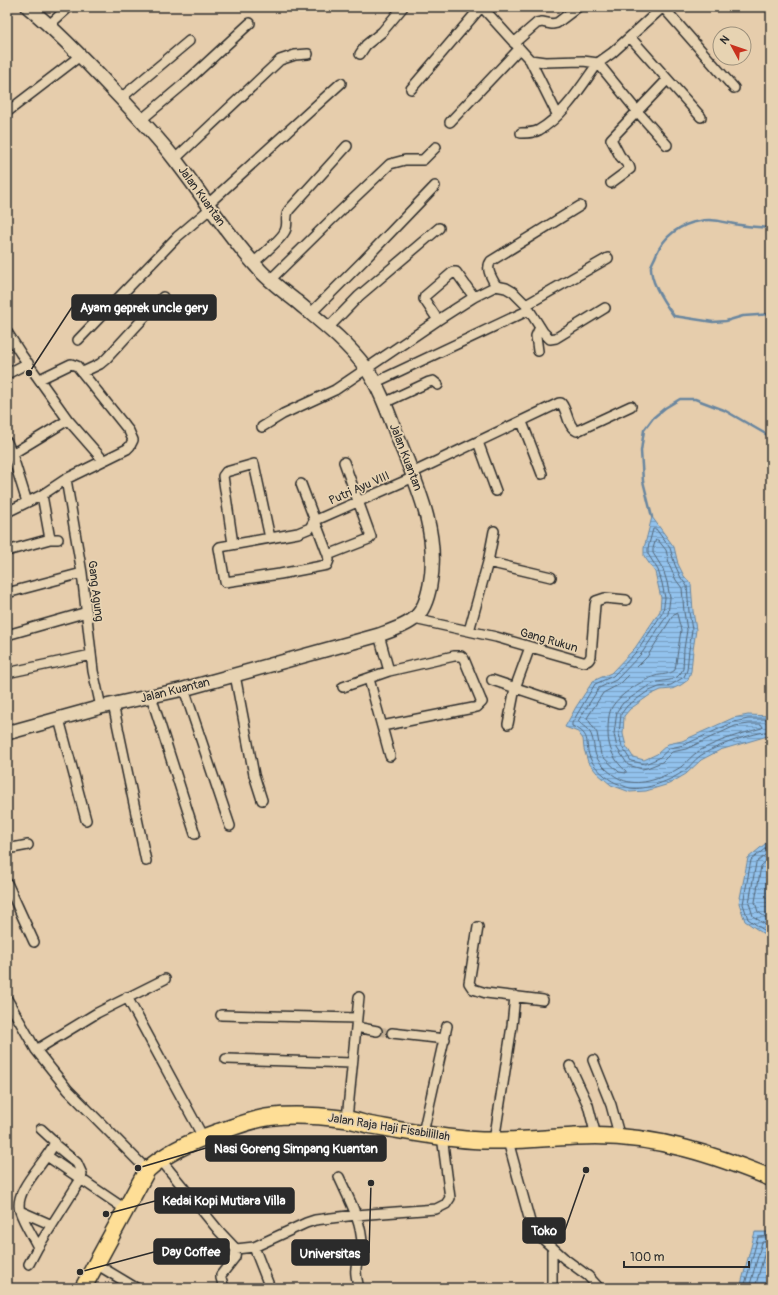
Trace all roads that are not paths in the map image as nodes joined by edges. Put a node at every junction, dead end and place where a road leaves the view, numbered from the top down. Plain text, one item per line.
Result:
1 (28, 7) edge
2 (69, 7) edge
3 (403, 7) edge
4 (481, 7) edge
5 (578, 7) edge
6 (250, 23) dead end
7 (49, 25) junction
8 (630, 37) junction
9 (189, 41) dead end
10 (517, 46) junction
11 (308, 54) dead end
12 (360, 54) dead end
13 (80, 56) junction
14 (530, 60) junction
15 (598, 62) junction
16 (667, 80) junction
17 (341, 83) dead end
18 (734, 88) dead end
19 (412, 89) dead end
20 (121, 98) junction
21 (637, 111) junction
22 (7, 112) edge
23 (557, 114) junction
24 (701, 117) dead end
25 (141, 120) junction
26 (450, 122) dead end
27 (521, 133) dead end
28 (668, 145) dead end
29 (347, 146) dead end
30 (436, 147) dead end
31 (175, 159) junction
32 (611, 184) dead end
33 (435, 186) dead end
34 (210, 206) junction
35 (580, 206) dead end
36 (439, 228) dead end
37 (608, 258) dead end
38 (253, 263) junction
39 (270, 280) junction
40 (496, 286) junction
41 (163, 297) dead end
42 (474, 297) junction
43 (528, 307) junction
44 (605, 308) dead end
45 (311, 313) junction
46 (438, 320) junction
47 (540, 327) junction
48 (328, 328) junction
49 (7, 332) edge
50 (78, 340) dead end
51 (538, 351) dead end
52 (28, 363) junction
53 (367, 369) junction
54 (83, 372) junction
55 (7, 374) edge
56 (40, 379) junction
57 (374, 383) junction
58 (438, 385) dead end
59 (384, 403) junction
60 (630, 406) dead end
61 (68, 420) junction
62 (522, 422) junction
63 (262, 427) dead end
64 (7, 442) edge
65 (478, 442) junction
66 (10, 455) edge
67 (103, 460) junction
68 (344, 462) dead end
69 (542, 474) dead end
70 (413, 475) junction
71 (66, 479) junction
72 (301, 484) dead end
73 (496, 491) dead end
74 (42, 495) junction
75 (358, 501) junction
76 (27, 502) junction
77 (7, 512) edge
78 (314, 521) junction
79 (494, 531) dead end
80 (270, 538) junction
81 (233, 544) junction
82 (7, 551) edge
83 (328, 555) junction
84 (488, 562) junction
85 (82, 573) junction
86 (551, 577) dead end
87 (7, 593) edge
88 (626, 600) dead end
89 (87, 612) junction
90 (414, 619) junction
91 (469, 631) junction
92 (7, 635) edge
93 (379, 635) junction
94 (530, 647) junction
95 (91, 655) junction
96 (389, 671) junction
97 (7, 673) edge
98 (235, 675) junction
99 (369, 679) junction
100 (492, 680) dead end
101 (344, 687) dead end
102 (515, 688) junction
103 (184, 689) junction
104 (151, 696) junction
105 (561, 703) dead end
106 (107, 706) junction
107 (59, 719) junction
108 (508, 724) dead end
109 (382, 726) junction
110 (7, 733) edge
111 (390, 756) dead end
112 (262, 800) dead end
113 (86, 820) dead end
114 (230, 826) dead end
115 (195, 834) dead end
116 (28, 845) dead end
117 (7, 849) edge
118 (146, 860) dead end
119 (8, 888) edge
120 (478, 927) dead end
121 (34, 942) dead end
122 (165, 979) dead end
123 (359, 996) dead end
124 (515, 996) junction
125 (127, 997) junction
126 (7, 999) edge
127 (543, 1000) dead end
128 (221, 1015) dead end
129 (357, 1023) junction
130 (447, 1026) dead end
131 (377, 1031) tunnel mouth
132 (392, 1033) tunnel mouth
133 (445, 1039) junction
134 (36, 1050) junction
135 (226, 1059) dead end
136 (593, 1060) dead end
137 (352, 1063) junction
138 (570, 1066) dead end
139 (347, 1119) junction
140 (42, 1129) dead end
141 (423, 1133) junction
142 (442, 1136) junction
143 (596, 1136) junction
144 (202, 1138) junction
145 (620, 1138) junction
146 (501, 1141) junction
147 (54, 1144) junction
148 (47, 1156) junction
149 (160, 1160) junction
150 (147, 1170) junction
151 (339, 1177) dead end
152 (771, 1178) edge
153 (81, 1179) junction
154 (125, 1209) junction
155 (20, 1211) junction
156 (356, 1215) junction
157 (52, 1225) junction
158 (38, 1247) junction
159 (254, 1247) junction
160 (552, 1248) junction
161 (236, 1249) junction
162 (29, 1264) dead end
163 (96, 1264) junction
164 (83, 1288) edge
165 (136, 1288) edge
166 (224, 1288) edge
167 (270, 1288) edge
168 (359, 1288) edge
169 (552, 1288) edge
170 (599, 1288) edge

1 - 7 street, Jalan Kuantan
2 - 7 street
3 - 12 street
4 - 10 street
4 - 19 street
5 - 10 street
6 - 25 street
7 - 13 street, Jalan Kuantan
8 - 15 street
8 - 16 street
8 - 18 street
9 - 20 street
10 - 14 street
10 - 26 street
11 - 31 street
13 - 20 street, Jalan Kuantan
13 - 22 street
14 - 15 street
14 - 23 street
15 - 21 street
15 - 23 street
16 - 21 street
16 - 24 street
17 - 34 street
20 - 25 street, Jalan Kuantan
21 - 28 street
21 - 32 street
23 - 27 street
25 - 31 street, Jalan Kuantan
29 - 38 street
30 - 39 street
31 - 34 street, Jalan Kuantan
33 - 45 street
34 - 38 street, Jalan Kuantan
34 - 50 street
35 - 40 street
36 - 48 street
37 - 43 street
38 - 39 street, Jalan Kuantan
39 - 45 street, Jalan Kuantan
40 - 42 street
40 - 43 street
41 - 54 street
42 - 46 street
42 - 46 street
43 - 47 street
43 - 57 street
44 - 47 street
45 - 48 street, Jalan Kuantan
46 - 53 street
47 - 51 street
48 - 53 street, Jalan Kuantan
49 - 52 street
52 - 55 street
52 - 56 street
53 - 57 street, Jalan Kuantan
53 - 63 street
54 - 56 street
54 - 67 street
56 - 61 street
57 - 59 street, Jalan Kuantan
58 - 59 street
59 - 70 street, Jalan Kuantan
60 - 62 street, Putri Ayu VIII
61 - 66 street
61 - 67 street
62 - 65 street, Putri Ayu VIII
62 - 69 street
64 - 66 street
65 - 70 street, Putri Ayu VIII
65 - 73 street
66 - 76 street
67 - 71 street
68 - 75 street
70 - 75 street, Putri Ayu VIII
70 - 90 street, Jalan Kuantan
71 - 74 street
71 - 85 street, Gang Agung
72 - 78 street
74 - 76 street
74 - 82 street
75 - 78 street, Putri Ayu VIII
75 - 83 street
76 - 77 street
78 - 80 street, Putri Ayu VIII
78 - 83 street
79 - 84 street
80 - 81 street, Putri Ayu VIII
80 - 81 street
81 - 83 street
84 - 86 street
84 - 91 street
85 - 87 street
85 - 89 street, Gang Agung
88 - 94 street, Gang Rukun
89 - 92 street
89 - 95 street, Gang Agung
90 - 91 street, Gang Rukun
90 - 93 street, Jalan Kuantan
91 - 94 street, Gang Rukun
93 - 96 street
93 - 98 street, Jalan Kuantan
94 - 102 street
95 - 97 street
95 - 106 street, Gang Agung
96 - 99 street
96 - 109 street
98 - 103 street, Jalan Kuantan
98 - 112 street
99 - 101 street
99 - 109 street
100 - 102 street
102 - 105 street
102 - 108 street
103 - 104 street, Jalan Kuantan
103 - 114 street
104 - 106 street, Jalan Kuantan
104 - 115 street
106 - 107 street, Jalan Kuantan
106 - 118 street, Gang Agung
107 - 110 street, Jalan Kuantan
107 - 113 street
109 - 111 street
116 - 117 street
119 - 121 street
120 - 124 street
122 - 125 street
123 - 129 street
124 - 127 street
124 - 146 street
125 - 134 street
125 - 144 street
126 - 134 street
128 - 129 street
129 - 131 street
129 - 137 street
130 - 133 street
132 - 133 street
133 - 141 street
134 - 150 street
135 - 137 street
136 - 145 street
137 - 139 street
138 - 143 street
139 - 141 highway, Jalan Raja Haji Fisabilillah
139 - 144 highway, Jalan Raja Haji Fisabilillah
140 - 147 street
141 - 142 highway, Jalan Raja Haji Fisabilillah
142 - 146 highway, Jalan Raja Haji Fisabilillah
142 - 156 street
143 - 145 highway, Jalan Raja Haji Fisabilillah
143 - 146 highway, Jalan Raja Haji Fisabilillah
144 - 149 highway, Jalan Raja Haji Fisabilillah
145 - 152 highway, Jalan Raja Haji Fisabilillah
146 - 160 street
147 - 148 street
147 - 153 street
148 - 153 street
148 - 155 street
149 - 150 highway, Jalan Raja Haji Fisabilillah
149 - 161 street
150 - 154 highway, Jalan Raja Haji Fisabilillah
151 - 156 street
153 - 154 street
153 - 157 street
154 - 163 highway, Jalan Raja Haji Fisabilillah
155 - 157 street
155 - 158 street
156 - 159 street
156 - 168 street
157 - 158 street
158 - 162 street
159 - 161 street
159 - 167 street
160 - 169 street
160 - 170 street
161 - 166 street
163 - 164 highway, Jalan Raja Haji Fisabilillah
163 - 165 street

